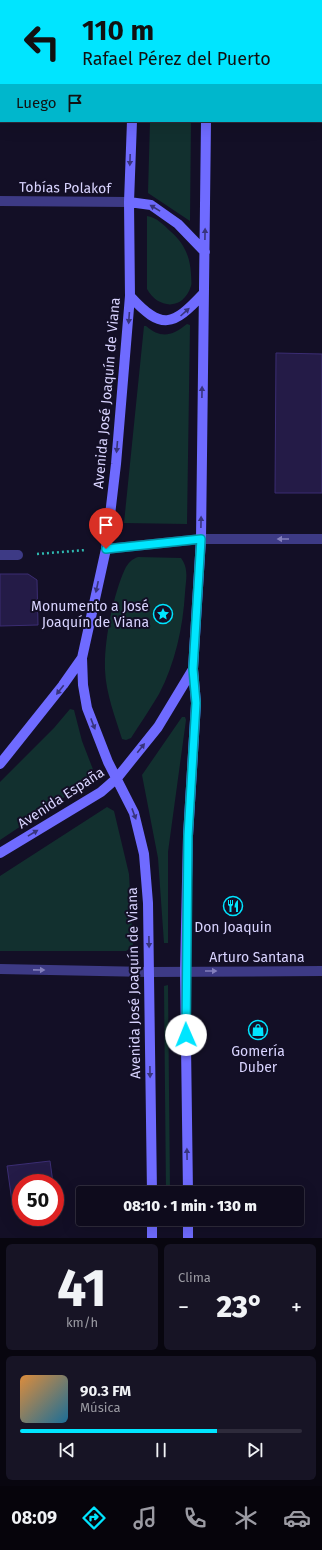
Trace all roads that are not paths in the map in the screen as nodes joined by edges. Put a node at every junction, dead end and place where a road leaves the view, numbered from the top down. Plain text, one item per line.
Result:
1 (132, 122) edge
2 (206, 122) edge
3 (0, 201) edge
4 (129, 202) junction
5 (205, 252) junction
6 (204, 294) junction
7 (130, 296) junction
8 (201, 539) junction
9 (322, 539) edge
10 (106, 549) junction
11 (0, 555) edge
12 (18, 555) road end
13 (82, 658) junction
14 (193, 669) junction
15 (0, 764) edge
16 (117, 778) junction
17 (0, 854) edge
18 (0, 969) edge
19 (322, 971) edge
20 (149, 972) junction
21 (185, 972) junction
22 (152, 1186) edge
23 (188, 1186) edge
24 (152, 1226) edge
25 (188, 1226) edge
26 (152, 1238) edge
27 (188, 1238) edge

1 -> 4 main road, Avenida José Joaquín de Viana
5 -> 2 main road
3 - 4 street, Tobías Polakof
5 -> 4 main road
4 - 7 main road, Avenida José Joaquín de Viana
5 - 6 main road
7 -> 6 main road
8 -> 6 main road
7 -> 10 main road, Avenida José Joaquín de Viana
9 -> 8 street
8 - 10 street
8 - 14 main road
10 -> 13 main road, Avenida José Joaquín de Viana
11 - 12 street
13 -> 15 main road
13 -> 16 main road, Avenida José Joaquín de Viana
16 -> 14 main road
14 - 21 main road
17 -> 16 main road, Avenida España
16 -> 20 main road, Avenida José Joaquín de Viana
18 -> 20 street, Arturo Santana
21 -> 19 street, Arturo Santana
20 - 21 street, Arturo Santana
20 -> 22 main road, Avenida José Joaquín de Viana
23 -> 21 main road
24 - 26 main road
25 - 27 main road

